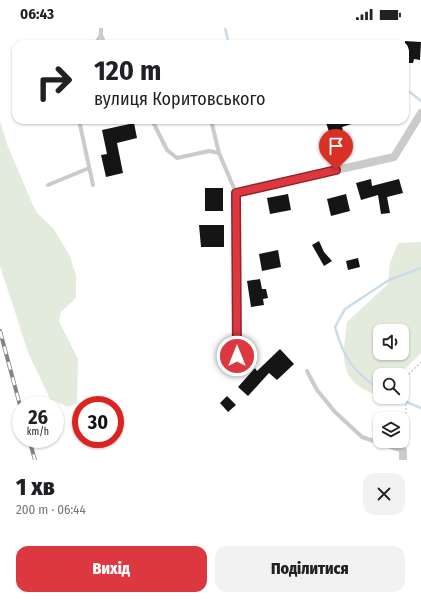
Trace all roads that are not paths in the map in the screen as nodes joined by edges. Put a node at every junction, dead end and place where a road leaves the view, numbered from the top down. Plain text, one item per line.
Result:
1 (101, 28) edge
2 (101, 35) junction
3 (98, 40) edge
4 (103, 40) edge
5 (421, 113) edge
6 (80, 124) edge
7 (154, 124) edge
8 (212, 124) edge
9 (220, 153) junction
10 (89, 168) junction
11 (48, 185) dead end
12 (93, 185) dead end
13 (236, 193) junction
14 (237, 356) dead end
15 (307, 371) dead end
16 (403, 451) joint
17 (403, 460) edge

1 - 2 lane
2 - 3 lane
2 - 4 lane
5 - 13 street
6 - 10 lane
7 - 9 lane
8 - 9 lane
9 - 13 lane
10 - 11 lane
10 - 12 lane
13 - 14 street
15 - 16 lane
16 - 17 street

